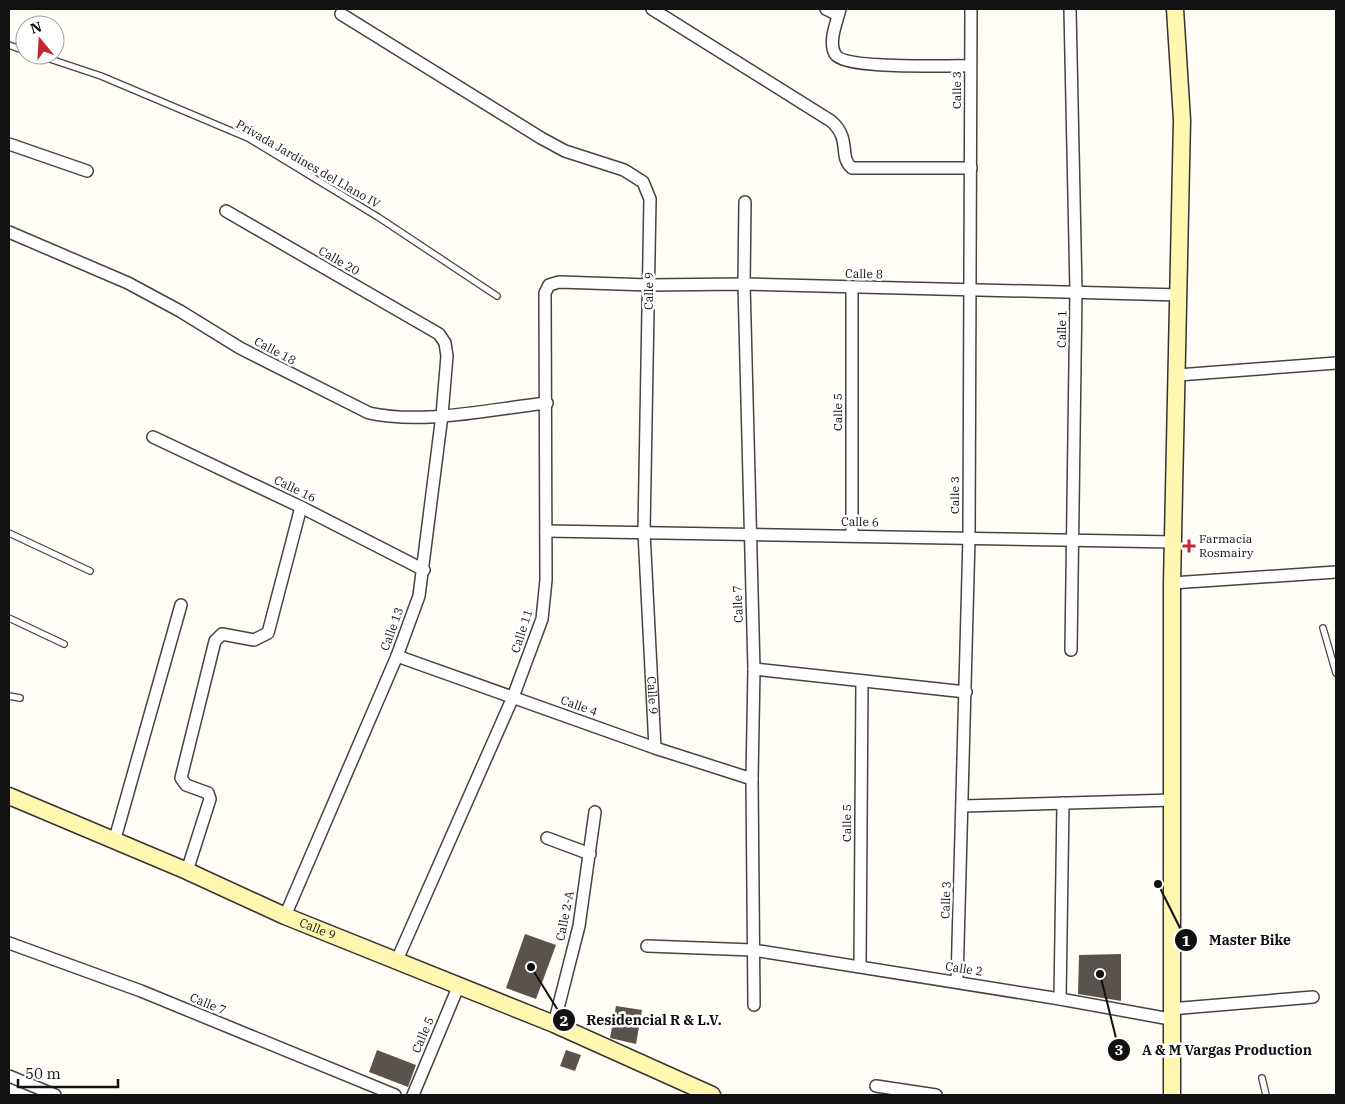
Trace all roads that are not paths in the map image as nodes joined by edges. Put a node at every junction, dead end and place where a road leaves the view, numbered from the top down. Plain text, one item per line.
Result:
1 (652, 9) edge
2 (826, 9) edge
3 (971, 9) edge
4 (1070, 9) edge
5 (1175, 9) edge
6 (839, 12) edge
7 (341, 14) dead end
8 (65, 64) edge
9 (970, 66) junction
10 (9, 144) edge
11 (971, 168) junction
12 (87, 171) dead end
13 (745, 202) dead end
14 (226, 211) dead end
15 (9, 232) edge
16 (744, 284) junction
17 (549, 285) joint
18 (650, 285) junction
19 (852, 288) junction
20 (969, 290) junction
21 (1076, 291) junction
22 (1180, 295) junction
23 (497, 296) dead end
24 (439, 334) joint
25 (1336, 363) edge
26 (1178, 375) junction
27 (546, 403) junction
28 (442, 415) junction
29 (153, 437) dead end
30 (300, 507) junction
31 (546, 531) junction
32 (644, 532) junction
33 (9, 533) edge
34 (750, 534) junction
35 (852, 535) junction
36 (969, 538) junction
37 (1072, 541) junction
38 (1174, 542) junction
39 (424, 570) junction
40 (90, 571) dead end
41 (1336, 572) edge
42 (1172, 583) junction
43 (182, 605) dead end
44 (9, 618) edge
45 (1323, 628) dead end
46 (64, 644) dead end
47 (1071, 650) dead end
48 (397, 656) junction
49 (754, 669) junction
50 (1336, 673) edge
51 (862, 681) junction
52 (966, 692) junction
53 (9, 696) edge
54 (513, 697) junction
55 (20, 698) dead end
56 (655, 748) junction
57 (752, 779) junction
58 (9, 796) edge
59 (1173, 800) junction
60 (1063, 803) junction
61 (962, 806) junction
62 (595, 812) dead end
63 (547, 838) dead end
64 (114, 842) junction
65 (590, 854) junction
66 (187, 871) junction
67 (285, 916) junction
68 (9, 943) edge
69 (647, 946) dead end
70 (754, 950) junction
71 (397, 960) junction
72 (860, 966) junction
73 (957, 982) junction
74 (459, 985) junction
75 (1312, 997) dead end
76 (1060, 999) junction
77 (754, 1005) dead end
78 (1170, 1014) junction
79 (554, 1024) junction
80 (9, 1076) edge
81 (1262, 1078) dead end
82 (876, 1086) dead end
83 (25, 1090) edge
84 (55, 1095) edge
85 (395, 1095) edge
86 (413, 1095) edge
87 (712, 1095) edge
88 (936, 1095) edge
89 (1172, 1095) edge
90 (1266, 1095) edge

1 - 11 street
2 - 6 street
3 - 9 street, Calle 3
4 - 21 street, Calle 1
5 - 22 main road
6 - 9 street
7 - 18 street, Calle 9
8 - 23 lane, Privada Jardines del Llano IV
9 - 11 street, Calle 3
10 - 12 street
11 - 20 street, Calle 3
13 - 16 street, Calle 7
14 - 24 street, Calle 20
15 - 28 street, Calle 18
16 - 18 street, Calle 8
16 - 19 street, Calle 8
16 - 34 street, Calle 7
17 - 18 street, Calle 8
17 - 27 street, Calle 11
18 - 32 street, Calle 9
19 - 20 street, Calle 8
19 - 35 street, Calle 5
20 - 21 street, Calle 8
20 - 36 street, Calle 3
21 - 22 street, Calle 8
21 - 37 street, Calle 1
22 - 26 main road
24 - 28 street, Calle 13
25 - 26 street
26 - 38 main road
27 - 28 street, Calle 18
27 - 31 street, Calle 11
28 - 39 street, Calle 13
29 - 30 street, Calle 16
30 - 39 street, Calle 16
30 - 66 street
31 - 32 street, Calle 6
31 - 54 street, Calle 11
32 - 34 street, Calle 6
32 - 56 street, Calle 9
33 - 40 lane
34 - 35 street, Calle 6
34 - 49 street, Calle 7
35 - 36 street, Calle 6
36 - 37 street, Calle 6
36 - 52 street, Calle 3
37 - 38 street, Calle 6
37 - 47 street, Calle 1
38 - 42 main road
39 - 48 street, Calle 13
41 - 42 street
42 - 59 main road
43 - 64 street
44 - 46 lane
45 - 50 lane
48 - 54 street, Calle 4
48 - 67 street, Calle 13
49 - 51 street
49 - 57 street, Calle 7
51 - 52 street
51 - 72 street, Calle 5
52 - 61 street, Calle 3
53 - 55 lane
54 - 56 street, Calle 4
54 - 71 street, Calle 11
56 - 57 street, Calle 4
57 - 70 street, Calle 7
58 - 64 main road, Calle 9
59 - 60 street
59 - 78 main road
60 - 61 street
60 - 76 street
61 - 73 street, Calle 3
62 - 65 street, Calle 2-A
63 - 65 street
64 - 66 main road, Calle 9
65 - 79 street, Calle 2-A
66 - 67 main road, Calle 9
67 - 71 main road, Calle 9
68 - 85 street, Calle 7
69 - 70 street, Calle 2
70 - 72 street, Calle 2
70 - 77 street, Calle 7
71 - 74 main road, Calle 9
72 - 73 street, Calle 2
73 - 76 street, Calle 2
74 - 79 main road, Calle 9
74 - 86 street, Calle 5
75 - 78 street, Calle 2
76 - 78 street, Calle 2
78 - 89 main road
79 - 87 main road, Calle 9
80 - 83 street
81 - 90 lane
82 - 88 street
83 - 84 street

